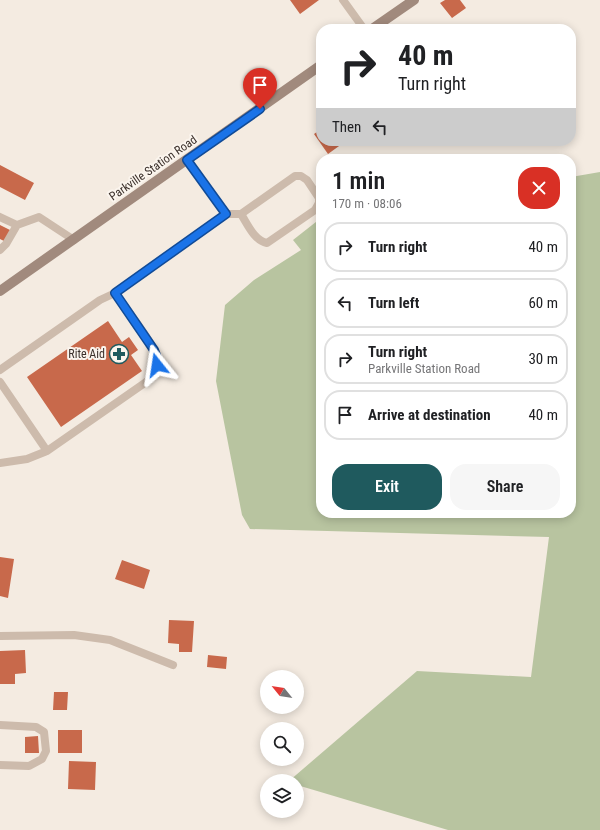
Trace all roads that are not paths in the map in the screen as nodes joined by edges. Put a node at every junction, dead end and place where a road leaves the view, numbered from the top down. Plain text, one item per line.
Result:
1 (343, 0) edge
2 (414, 0) edge
3 (360, 24) edge
4 (379, 24) edge
5 (316, 69) edge
6 (187, 160) junction
7 (316, 194) edge
8 (316, 208) edge
9 (226, 214) junction
10 (241, 214) junction
11 (0, 217) edge
12 (17, 225) junction
13 (74, 240) junction
14 (0, 250) edge
15 (0, 291) edge
16 (115, 293) junction
17 (0, 370) edge
18 (0, 382) edge
19 (47, 451) junction
20 (0, 463) edge
21 (0, 636) edge
22 (173, 665) dead end
23 (0, 725) edge
24 (0, 765) edge

1 - 3 lane
2 - 4 main road
5 - 6 main road, Parkville Station Road
6 - 9 lane
6 - 13 main road, Parkville Station Road
7 - 10 lane
8 - 10 lane
9 - 10 lane
9 - 16 lane
11 - 12 lane
12 - 13 lane
12 - 14 lane
13 - 15 main road, Parkville Station Road
16 - 17 lane
16 - 19 lane
18 - 19 lane
19 - 20 lane
21 - 22 lane
23 - 24 lane

